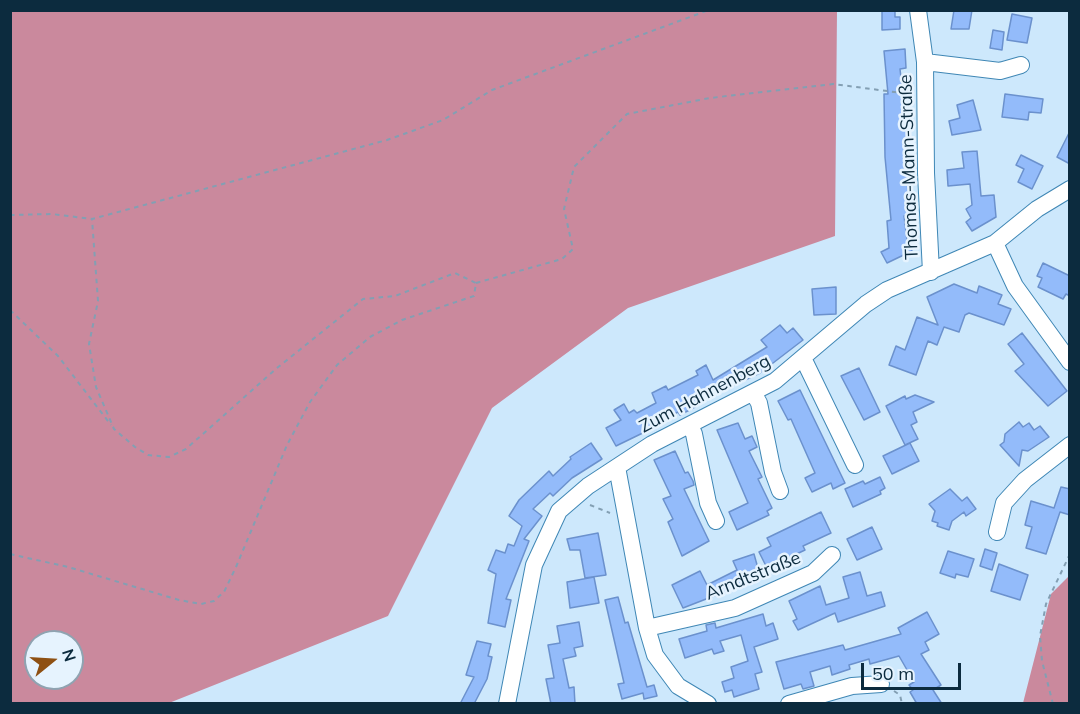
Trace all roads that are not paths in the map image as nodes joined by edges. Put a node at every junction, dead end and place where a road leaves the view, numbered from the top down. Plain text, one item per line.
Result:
1 (918, 10) edge
2 (925, 62) junction
3 (1022, 65) dead end
4 (1070, 189) edge
5 (995, 243) junction
6 (931, 272) junction
7 (803, 358) junction
8 (1070, 362) edge
9 (754, 394) junction
10 (690, 425) junction
11 (1070, 446) edge
12 (855, 465) dead end
13 (617, 467) junction
14 (780, 490) dead end
15 (716, 521) dead end
16 (997, 532) dead end
17 (832, 555) dead end
18 (646, 628) junction
19 (881, 684) dead end
20 (507, 704) edge
21 (708, 704) edge
22 (789, 704) edge

1 - 2 street, Thomas-Mann-Straße
2 - 3 street, Thomas-Mann-Straße
2 - 6 street, Thomas-Mann-Straße
4 - 5 street, Zum Hahnenberg
5 - 6 street, Zum Hahnenberg
5 - 8 street
6 - 7 street, Zum Hahnenberg
7 - 9 street, Zum Hahnenberg
7 - 12 street
9 - 10 street, Zum Hahnenberg
9 - 14 street
10 - 13 street, Zum Hahnenberg
10 - 15 street
11 - 16 street
13 - 18 street
13 - 20 street, Zum Hahnenberg
17 - 18 street, Arndtstraße
18 - 21 street
19 - 22 street

